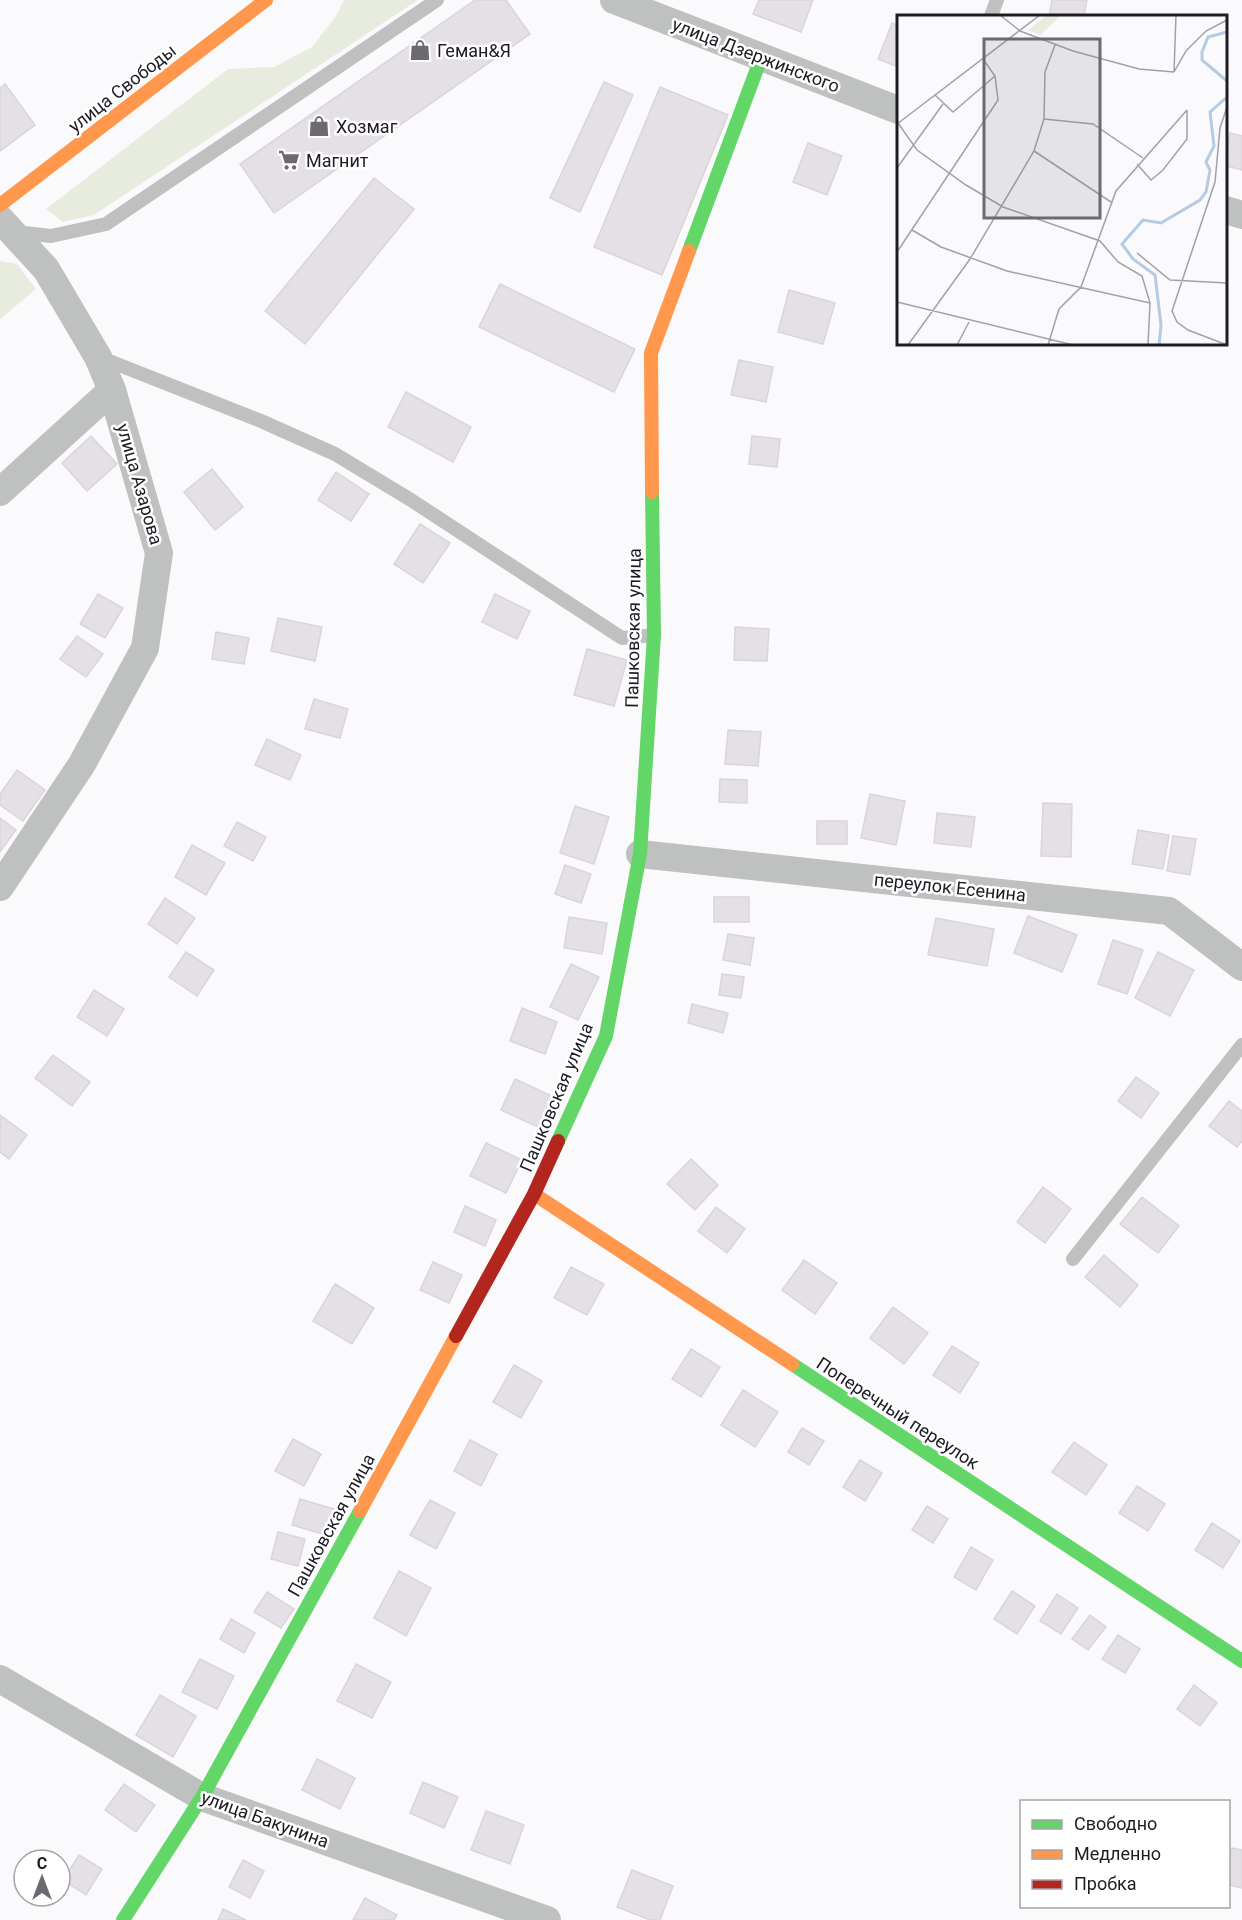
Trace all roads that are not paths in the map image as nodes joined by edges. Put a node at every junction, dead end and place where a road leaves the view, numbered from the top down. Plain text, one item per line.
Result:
1 (266, 0) edge
2 (437, 0) edge
3 (614, 0) edge
4 (997, 0) edge
5 (991, 15) edge
6 (761, 58) junction
7 (897, 110) edge
8 (0, 205) edge
9 (1227, 210) edge
10 (1242, 215) edge
11 (6, 225) edge
12 (98, 357) junction
13 (112, 390) junction
14 (0, 492) edge
15 (654, 634) junction
16 (640, 854) junction
17 (0, 887) edge
18 (1242, 967) edge
19 (1242, 1045) edge
20 (534, 1194) junction
21 (1073, 1259) dead end
22 (1242, 1661) edge
23 (0, 1679) edge
24 (202, 1797) junction
25 (123, 1920) edge
26 (547, 1920) edge

1 - 8 street, улица Свободы
2 - 11 lane
3 - 6 street, улица Дзержинского
4 - 5 lane
6 - 7 street, улица Дзержинского
6 - 15 street, Пашковская улица
9 - 10 street
11 - 12 street, улица Азарова
12 - 13 street, улица Азарова
12 - 15 lane
13 - 14 street
13 - 17 street, улица Азарова
15 - 16 street, Пашковская улица
16 - 18 street, переулок Есенина
16 - 20 street, Пашковская улица
19 - 21 lane
20 - 22 street, Поперечный переулок
20 - 24 street, Пашковская улица
23 - 24 street, улица Бакунина
24 - 25 street, Пашковская улица
24 - 26 street, улица Бакунина

